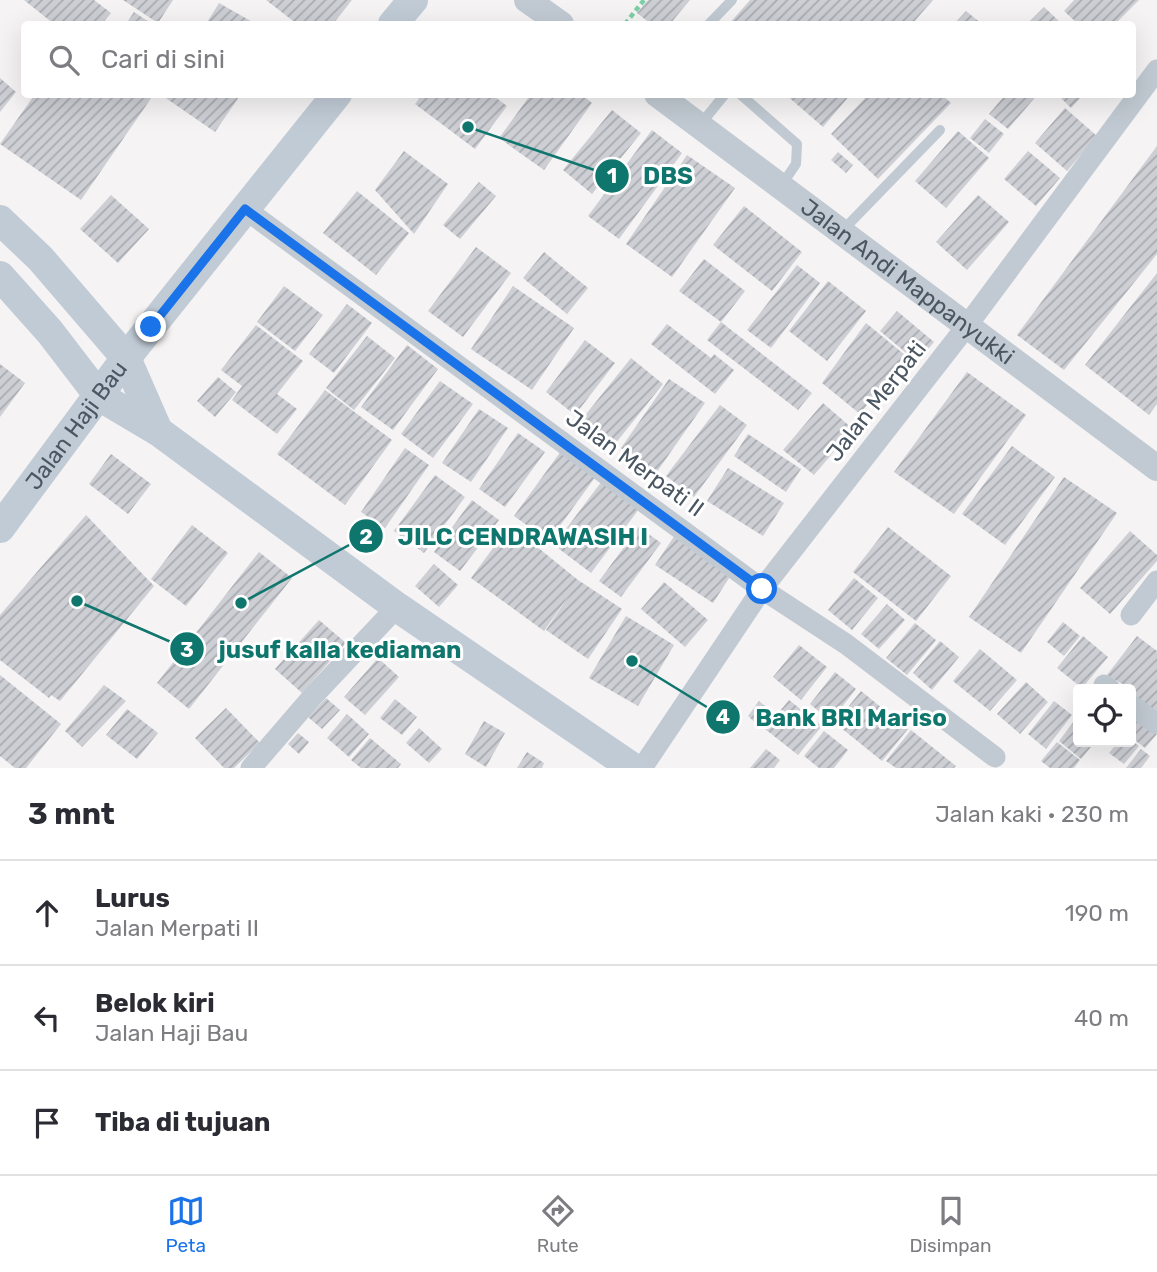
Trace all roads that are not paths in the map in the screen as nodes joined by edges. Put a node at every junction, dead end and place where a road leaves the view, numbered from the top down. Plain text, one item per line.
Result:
1 (413, 0) edge
2 (527, 0) edge
3 (732, 0) edge
4 (396, 21) edge
5 (557, 21) edge
6 (712, 21) edge
7 (1157, 70) edge
8 (334, 98) edge
9 (663, 98) edge
10 (722, 98) edge
11 (745, 98) edge
12 (700, 125) junction
13 (940, 130) dead end
14 (780, 188) junction
15 (245, 209) junction
16 (0, 220) edge
17 (840, 233) junction
18 (0, 276) edge
19 (966, 327) junction
20 (127, 358) junction
21 (99, 396) junction
22 (158, 432) junction
23 (1153, 458) edge
24 (0, 528) edge
25 (1157, 581) edge
26 (762, 589) junction
27 (397, 607) junction
28 (1131, 615) dead end
29 (1136, 709) edge
30 (1157, 724) edge
31 (995, 757) dead end
32 (251, 768) edge
33 (633, 768) edge
34 (642, 768) edge

1 - 4 main road
2 - 5 street
3 - 6 lane
7 - 19 street, Jalan Merpati
8 - 15 main road, Jalan Haji Bau
9 - 12 street, Jalan Andi Mappanyukki
10 - 12 lane
11 - 14 lane
12 - 14 street, Jalan Andi Mappanyukki
13 - 17 lane
14 - 17 street, Jalan Andi Mappanyukki
15 - 20 main road, Jalan Haji Bau
15 - 26 street, Jalan Merpati II
16 - 20 main road
17 - 19 street, Jalan Andi Mappanyukki
18 - 21 main road
19 - 23 street, Jalan Andi Mappanyukki
19 - 26 street, Jalan Merpati
20 - 21 main road, Jalan Haji Bau
20 - 22 main road
21 - 22 main road
21 - 24 main road, Jalan Haji Bau
22 - 27 main road
25 - 28 street
26 - 31 street, Jalan Merpati II
26 - 34 street, Jalan Merpati
27 - 32 street
27 - 33 main road
29 - 30 street

